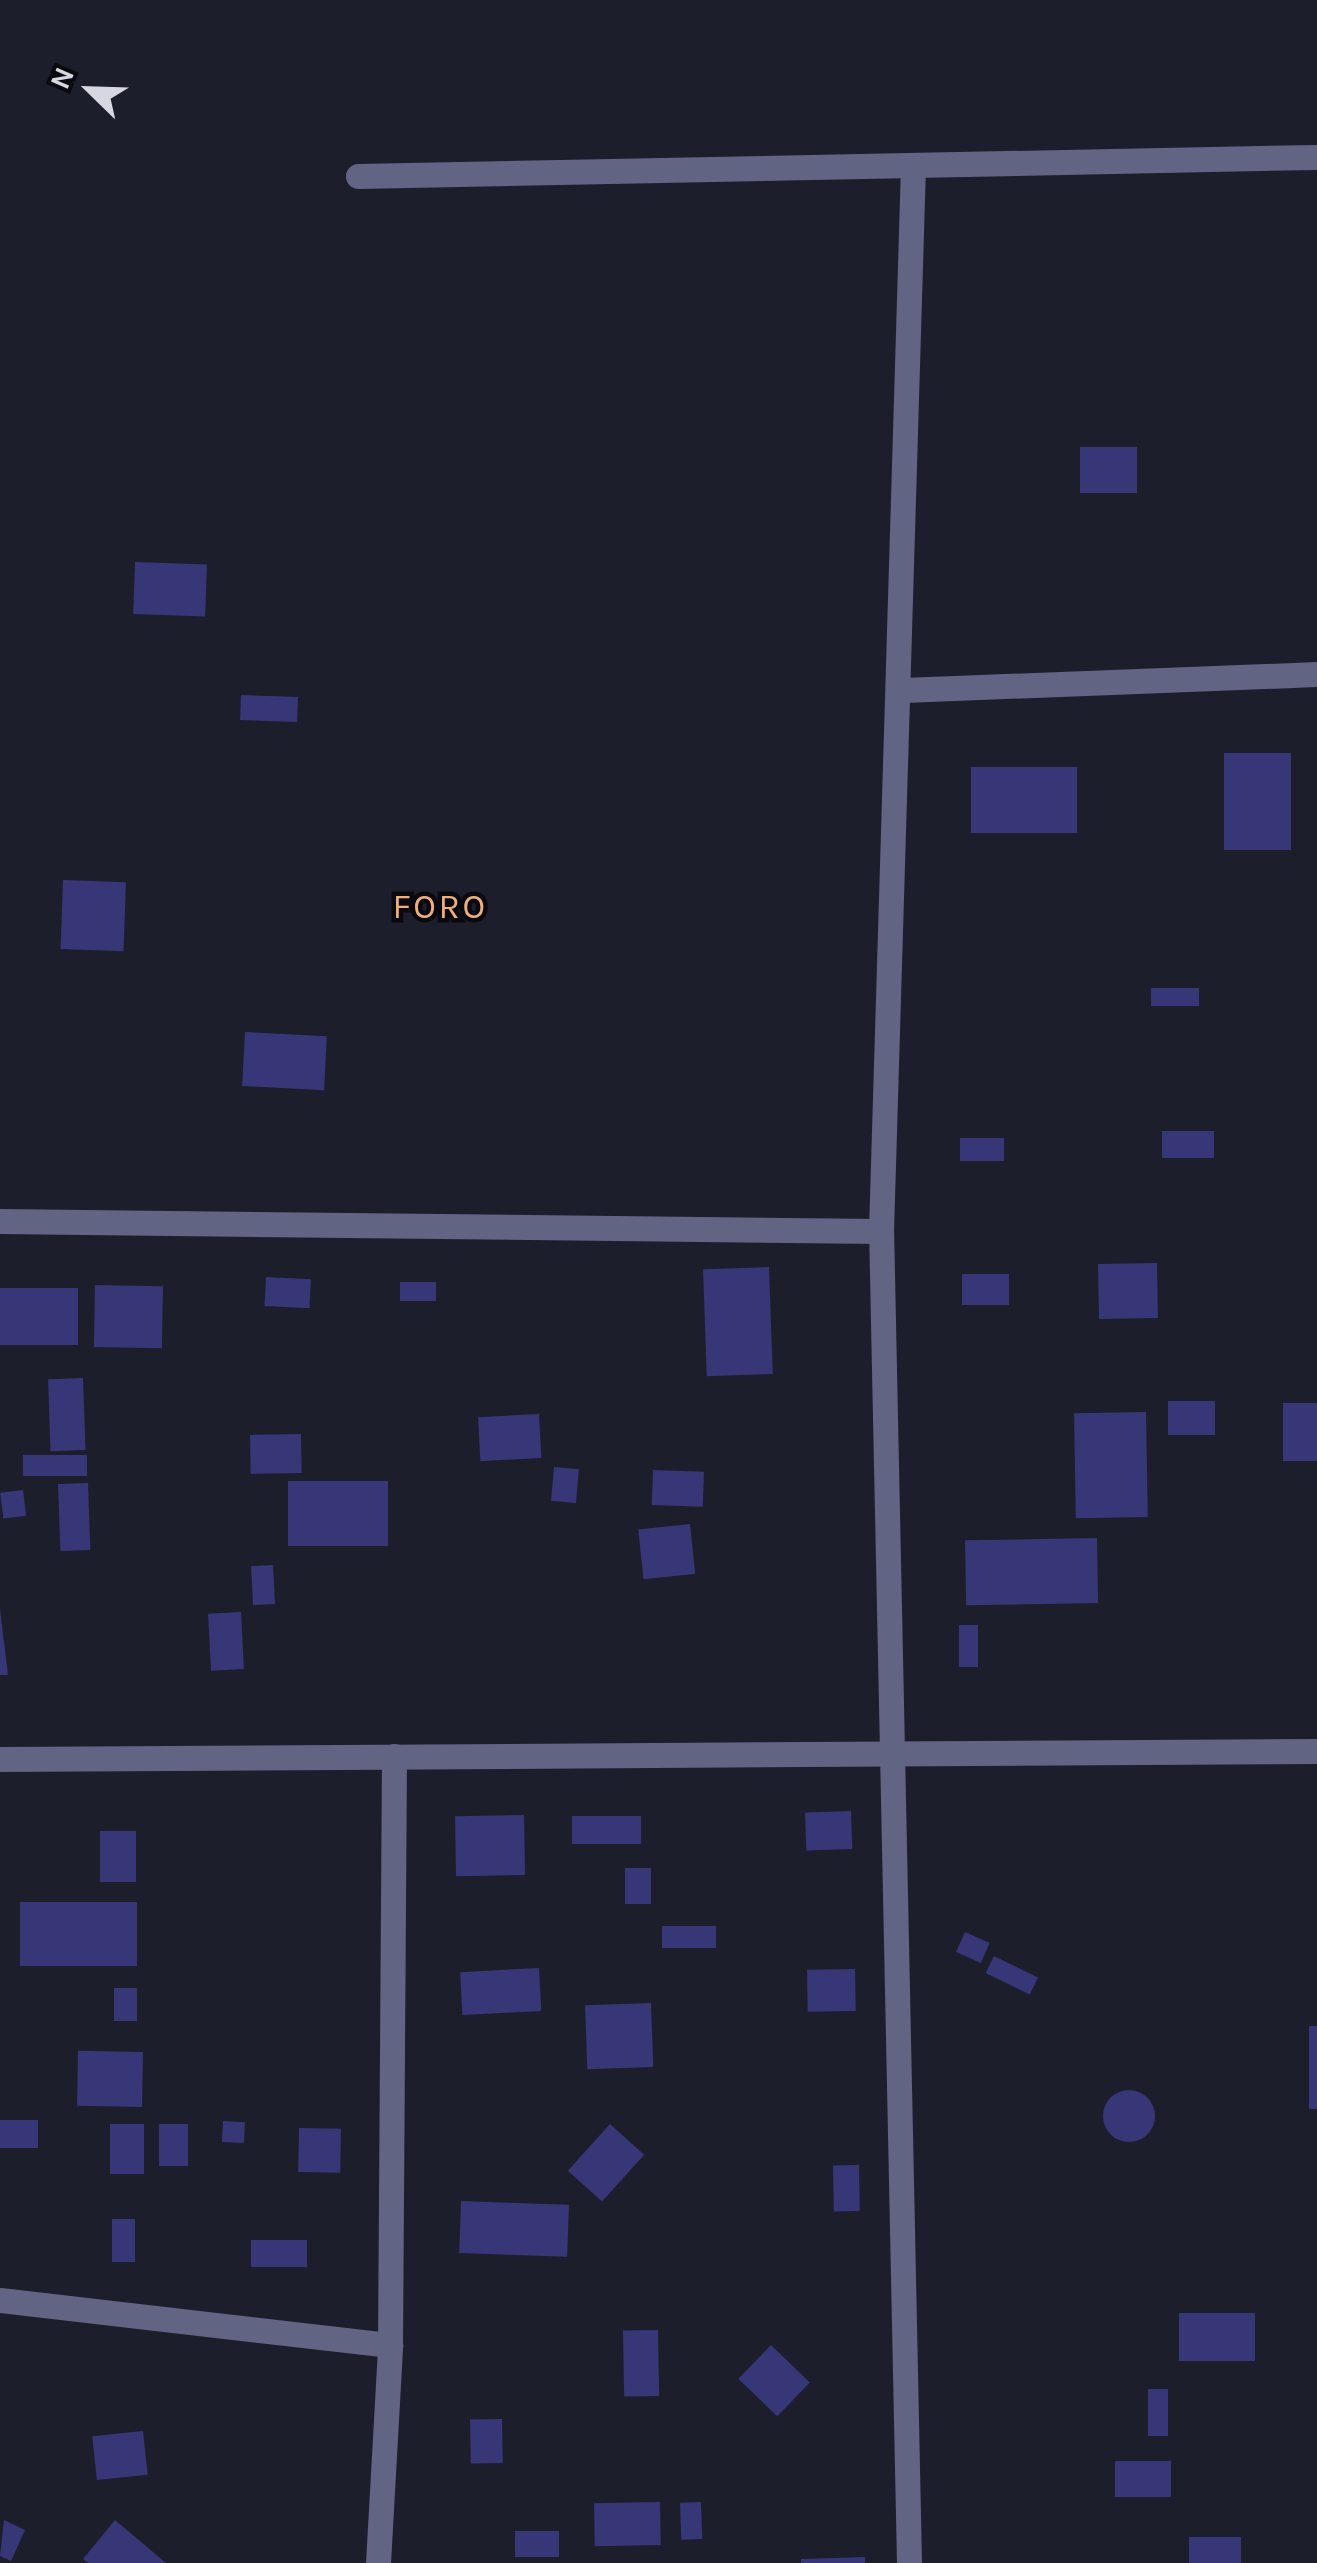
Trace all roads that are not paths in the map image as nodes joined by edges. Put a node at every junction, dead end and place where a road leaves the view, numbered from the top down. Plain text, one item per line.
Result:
1 (1317, 157) edge
2 (913, 165) junction
3 (358, 176) dead end
4 (1317, 674) edge
5 (903, 690) junction
6 (0, 1221) edge
7 (881, 1231) junction
8 (1317, 1751) edge
9 (891, 1754) junction
10 (394, 1756) junction
11 (0, 1758) edge
12 (0, 2300) edge
13 (390, 2345) junction
14 (378, 2563) edge
15 (909, 2563) edge

1 - 2 street
2 - 3 street
2 - 5 street
4 - 5 street
5 - 7 street
6 - 7 street
7 - 9 street
8 - 9 street
9 - 10 street
9 - 15 street
10 - 11 street
10 - 13 street
12 - 13 street
13 - 14 street

